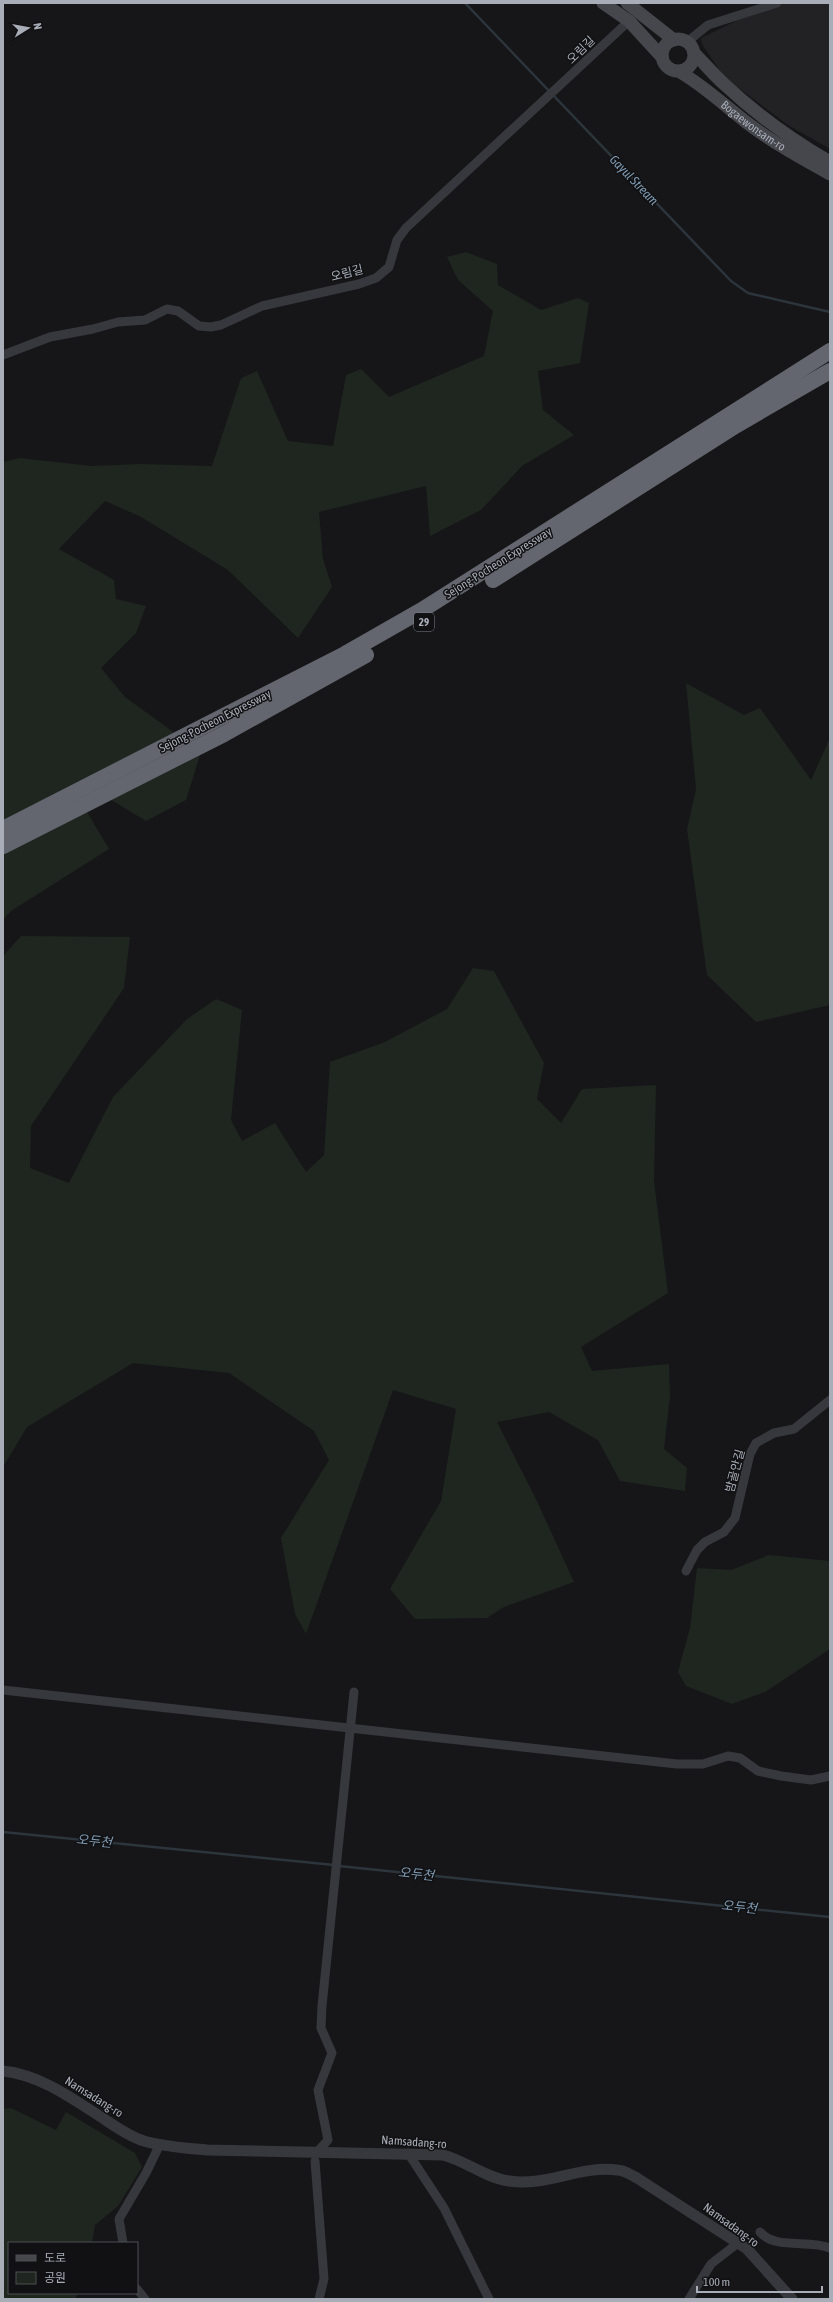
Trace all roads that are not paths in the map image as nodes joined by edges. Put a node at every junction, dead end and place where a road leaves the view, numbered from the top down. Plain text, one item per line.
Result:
1 (603, 3) edge
2 (627, 3) edge
3 (777, 3) edge
4 (629, 21) junction
5 (674, 40) junction
6 (690, 48) junction
7 (662, 57) junction
8 (680, 72) junction
9 (830, 162) edge
10 (830, 174) edge
11 (830, 351) edge
12 (3, 355) edge
13 (830, 371) edge
14 (3, 829) edge
15 (3, 846) edge
16 (830, 1400) edge
17 (686, 1571) dead end
18 (3, 1690) edge
19 (354, 1692) dead end
20 (348, 1728) junction
21 (830, 1776) edge
22 (3, 2071) edge
23 (160, 2144) junction
24 (408, 2153) junction
25 (316, 2156) junction
26 (760, 2232) dead end
27 (123, 2242) edge
28 (738, 2243) junction
29 (830, 2248) edge
30 (138, 2290) edge
31 (145, 2299) edge
32 (319, 2299) edge
33 (489, 2299) edge
34 (690, 2299) edge
35 (792, 2299) edge

1 - 4 main road
2 - 5 main road
3 - 6 street
4 - 7 main road
4 - 12 street, 오림길
5 - 6 main road
5 - 7 main road
6 - 8 main road
6 - 9 main road, Bogaewonsam-ro
7 - 8 main road
8 - 10 main road, Bogaewonsam-ro
11 - 14 highway, Sejong-Pocheon Expressway / 29
13 - 15 highway, Sejong-Pocheon Expressway / 29
16 - 17 street, 밤골안길
18 - 20 street
19 - 20 street
20 - 21 street
20 - 25 street
22 - 23 street, Namsadang-ro
23 - 25 street, Namsadang-ro
23 - 27 street
24 - 25 street, Namsadang-ro
24 - 28 street, Namsadang-ro
24 - 33 street
25 - 32 street
26 - 29 street
28 - 34 street
28 - 35 street, Namsadang-ro
30 - 31 street

